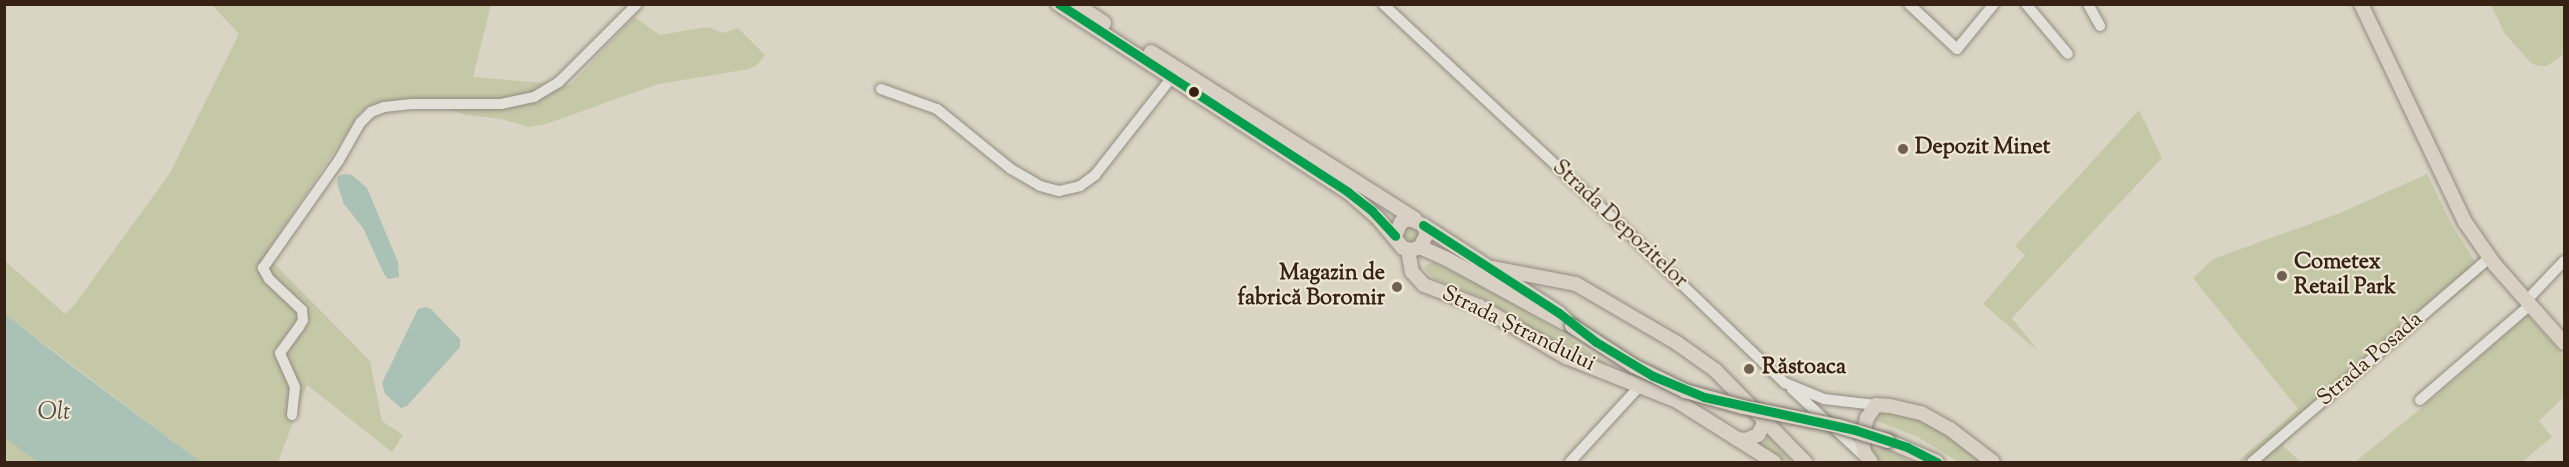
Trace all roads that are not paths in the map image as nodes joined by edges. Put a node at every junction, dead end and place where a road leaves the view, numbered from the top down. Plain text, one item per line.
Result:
1 (637, 4) edge
2 (1058, 4) edge
3 (1076, 4) edge
4 (1383, 4) edge
5 (1909, 4) edge
6 (1994, 4) edge
7 (2026, 4) edge
8 (2088, 4) edge
9 (2361, 4) edge
10 (2100, 26) dead end
11 (2068, 54) dead end
12 (1172, 77) junction
13 (880, 89) dead end
14 (1419, 222) junction
15 (1395, 236) junction
16 (1414, 249) junction
17 (2489, 258) junction
18 (2565, 261) edge
19 (1493, 268) junction
20 (2528, 303) junction
21 (1572, 326) junction
22 (2565, 343) edge
23 (1785, 383) junction
24 (1640, 386) junction
25 (2420, 400) dead end
26 (1876, 405) junction
27 (292, 415) dead end
28 (1763, 416) junction
29 (1737, 439) junction
30 (1869, 461) edge
31 (1570, 462) edge
32 (1774, 462) edge
33 (1805, 462) edge
34 (1937, 462) edge
35 (1993, 462) edge
36 (2252, 462) edge

1 - 27 street
2 - 12 main road
3 - 14 main road
4 - 23 street, Strada Depozitelor
5 - 6 street
7 - 11 street
8 - 10 street
9 - 17 main road
12 - 13 street
12 - 15 main road
14 - 15 main road
14 - 16 main road
14 - 19 main road
15 - 16 main road
16 - 21 main road
16 - 24 main road, Strada Ștrandului
17 - 20 main road
17 - 36 street, Strada Posada
18 - 20 street
19 - 21 main road
19 - 28 main road
20 - 22 main road
20 - 25 street
21 - 34 main road, bridge
23 - 26 street, Strada Depozitelor
23 - 30 street
24 - 29 main road, Strada Ștrandului
24 - 31 street
26 - 30 main road
26 - 35 main road
28 - 29 main road
28 - 33 main road
29 - 32 main road, Strada Ștrandului

